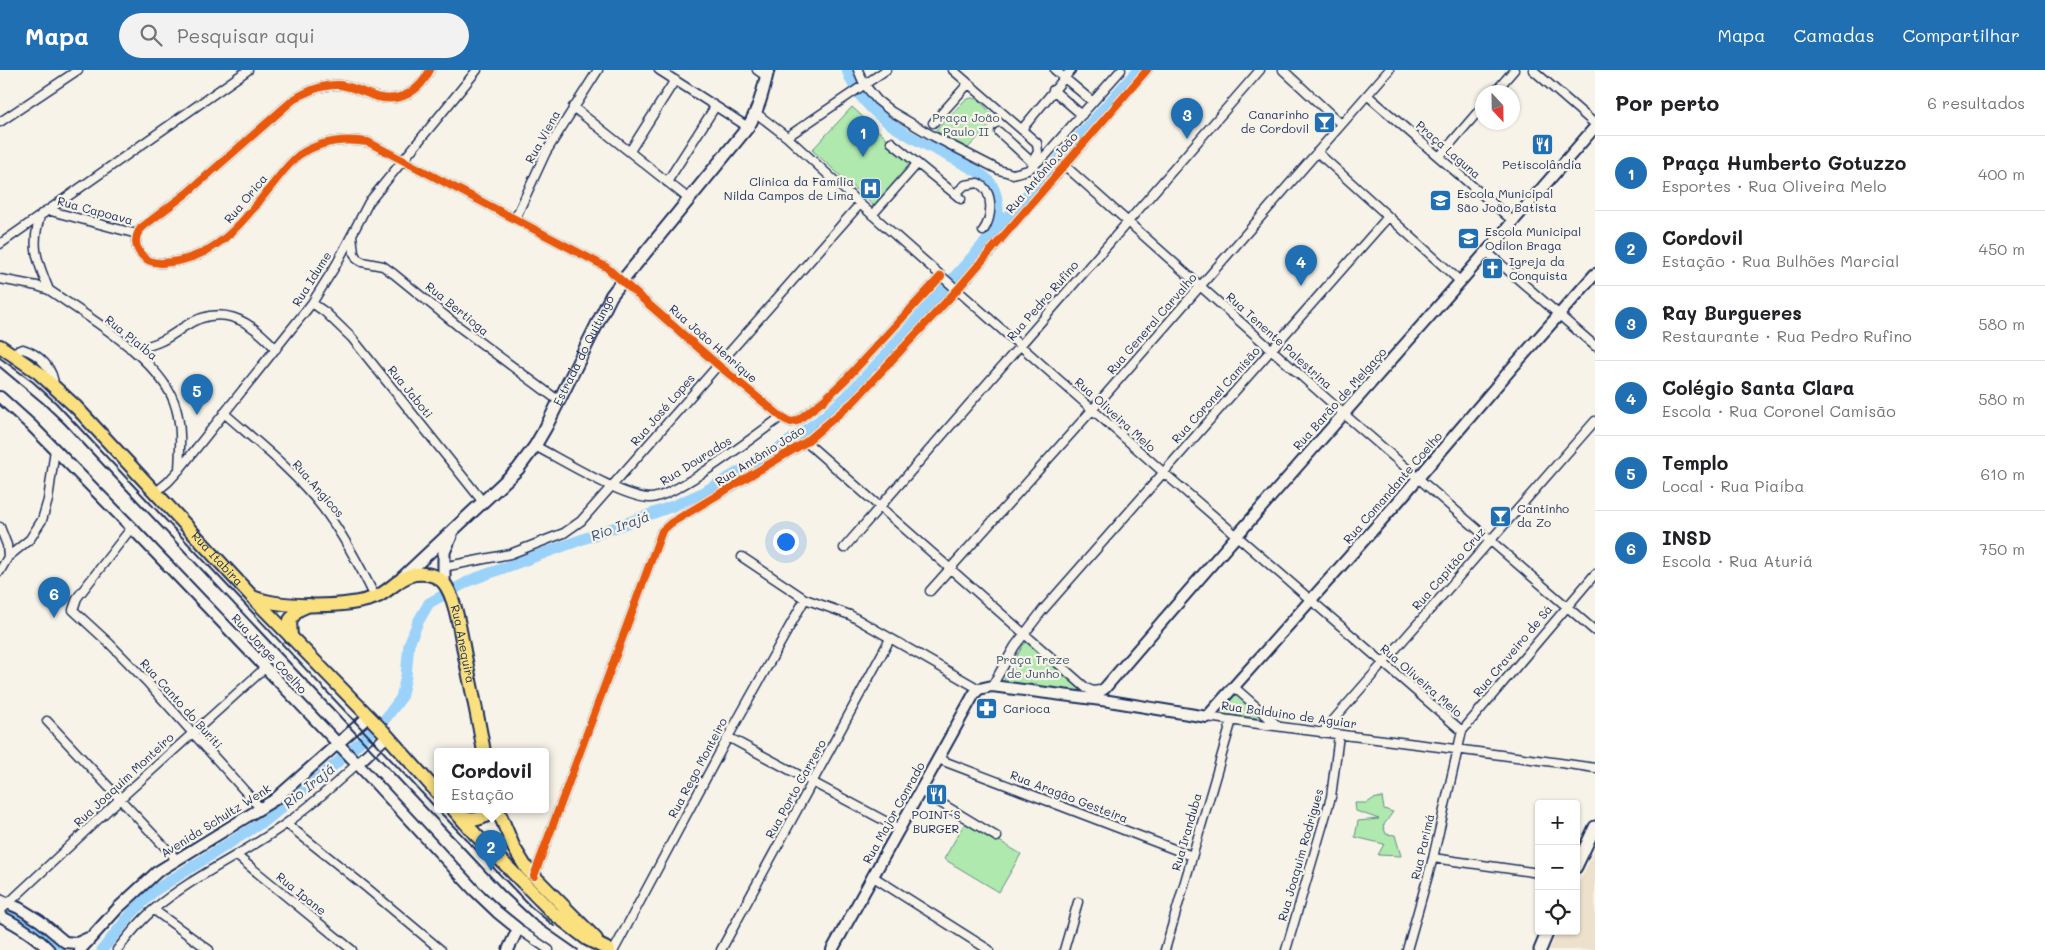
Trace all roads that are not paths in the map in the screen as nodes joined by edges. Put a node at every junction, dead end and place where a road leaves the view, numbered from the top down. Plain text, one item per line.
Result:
1 (78, 70) edge
2 (248, 70) edge
3 (430, 70) edge
4 (477, 70) edge
5 (598, 70) edge
6 (659, 70) edge
7 (858, 70) edge
8 (886, 70) edge
9 (953, 70) edge
10 (1055, 70) edge
11 (1070, 70) edge
12 (1121, 70) edge
13 (1147, 70) edge
14 (1260, 70) edge
15 (1283, 70) edge
16 (1389, 70) edge
17 (1514, 70) edge
18 (1533, 70) edge
19 (764, 72) edge
20 (1064, 78) junction
21 (675, 80) junction
22 (968, 84) junction
23 (1501, 85) edge
24 (862, 86) junction
25 (1053, 90) junction
26 (1367, 95) junction
27 (1093, 102) junction
28 (574, 107) junction
29 (715, 107) junction
30 (756, 113) junction
31 (1082, 115) junction
32 (1475, 115) edge
33 (0, 122) edge
34 (933, 123) dead end
35 (1341, 124) junction
36 (1595, 125) edge
37 (748, 127) junction
38 (1022, 129) junction
39 (999, 132) dead end
40 (786, 137) junction
41 (891, 142) dead end
42 (630, 150) junction
43 (1317, 152) junction
44 (1439, 157) junction
45 (403, 160) junction
46 (917, 164) junction
47 (1034, 164) junction
48 (1063, 164) junction
49 (667, 182) junction
50 (689, 199) junction
51 (860, 204) junction
52 (44, 212) junction
53 (872, 215) junction
54 (1388, 217) junction
55 (514, 219) junction
56 (1129, 221) junction
57 (1514, 222) junction
58 (983, 231) dead end
59 (137, 234) junction
60 (352, 235) junction
61 (0, 244) edge
62 (1487, 252) junction
63 (1595, 274) edge
64 (943, 277) junction
65 (0, 279) edge
66 (622, 280) junction
67 (1461, 282) junction
68 (1199, 286) junction
69 (956, 289) junction
70 (49, 290) junction
71 (312, 303) junction
72 (1559, 314) junction
73 (1020, 345) junction
74 (1595, 346) edge
75 (130, 348) junction
76 (5, 349) edge
77 (276, 349) junction
78 (1273, 349) junction
79 (718, 365) junction
80 (1, 401) edge
81 (559, 402) junction
82 (1093, 409) junction
83 (224, 413) junction
84 (1344, 414) junction
85 (781, 417) junction
86 (1595, 421) edge
87 (791, 422) joint
88 (806, 442) junction
89 (535, 446) junction
90 (55, 449) junction
91 (179, 470) junction
92 (1163, 472) junction
93 (1418, 478) junction
94 (612, 486) junction
95 (156, 492) junction
96 (483, 502) junction
97 (879, 507) junction
98 (457, 526) junction
99 (0, 527) edge
100 (132, 527) junction
101 (1237, 534) junction
102 (1490, 540) junction
103 (844, 548) dead end
104 (8, 557) junction
105 (742, 557) dead end
106 (443, 567) junction
107 (950, 569) junction
108 (0, 571) edge
109 (1595, 574) edge
110 (400, 579) junction
111 (447, 588) junction
112 (930, 592) dead end
113 (253, 597) junction
114 (375, 597) junction
115 (806, 599) junction
116 (1312, 599) junction
117 (309, 605) junction
118 (1566, 607) junction
119 (1595, 631) edge
120 (1025, 632) junction
121 (291, 637) junction
122 (890, 639) junction
123 (1382, 662) junction
124 (265, 668) junction
125 (992, 686) junction
126 (1234, 687) junction
127 (979, 689) junction
128 (1104, 689) junction
129 (1088, 695) junction
130 (1109, 701) junction
131 (1207, 717) junction
132 (370, 718) junction
133 (1232, 720) junction
134 (47, 721) dead end
135 (1277, 726) junction
136 (1462, 731) junction
137 (1322, 732) junction
138 (193, 733) junction
139 (385, 733) junction
140 (1339, 735) junction
141 (728, 737) junction
142 (340, 747) junction
143 (483, 748) edge
144 (1457, 748) junction
145 (938, 759) junction
146 (355, 762) junction
147 (1595, 768) edge
148 (813, 781) junction
149 (434, 789) edge
150 (921, 791) junction
151 (121, 798) junction
152 (261, 808) junction
153 (457, 813) edge
154 (489, 813) edge
155 (499, 813) edge
156 (287, 824) junction
157 (1595, 827) edge
158 (900, 829) junction
159 (997, 837) dead end
160 (237, 856) junction
161 (1192, 856) junction
162 (520, 858) junction
163 (540, 858) junction
164 (1433, 858) junction
165 (1580, 859) edge
166 (177, 860) junction
167 (1535, 872) edge
168 (534, 876) junction
169 (872, 876) junction
170 (1078, 902) dead end
171 (3, 906) edge
172 (154, 910) junction
173 (0, 916) edge
174 (518, 929) junction
175 (1546, 935) edge
176 (91, 936) junction
177 (608, 949) edge
178 (49, 950) edge
179 (80, 950) edge
180 (117, 950) edge
181 (209, 950) edge
182 (352, 950) edge
183 (441, 950) edge
184 (508, 950) edge
185 (549, 950) edge
186 (721, 950) edge
187 (832, 950) edge
188 (989, 950) edge
189 (1064, 950) edge
190 (1165, 950) edge
191 (1286, 950) edge
192 (1407, 950) edge
193 (1540, 950) edge

1 - 33 street
2 - 52 street
3 - 59 street
4 - 45 street, Rua Idume
5 - 28 street, Rua Viena
6 - 21 street
7 - 24 street, Rua Antônio João
8 - 24 street
9 - 22 street
10 - 20 street
11 - 20 street
12 - 27 street, Rua Antônio João
13 - 48 street, Rua Antônio João
14 - 56 street, Rua Pedro Rufino
15 - 35 street
16 - 26 street, Rua General Carvalho
17 - 23 street
18 - 36 street
19 - 30 main road, Estrada do Quitungo
20 - 25 street
20 - 27 street
21 - 29 street
21 - 42 street
22 - 34 street
22 - 38 street
24 - 40 street
24 - 47 street, Rua Antônio João
25 - 31 street
25 - 38 street
26 - 35 street, Rua General Carvalho
26 - 44 street, Praça Laguna
27 - 31 street, Rua Antônio João
28 - 42 street
28 - 55 street, Rua Viena
29 - 37 street
29 - 49 street
30 - 37 main road, Estrada do Quitungo
30 - 40 street, Rua Oliveira Melo
31 - 47 street, Rua Antônio João
32 - 44 street
35 - 43 street, Rua General Carvalho
36 - 57 street, Rua Barão de Melgaço
37 - 50 main road, Estrada do Quitungo
38 - 47 street
39 - 47 street
40 - 51 street, Rua Oliveira Melo
41 - 46 street
42 - 49 street
43 - 54 street
43 - 68 street, Rua General Carvalho
44 - 57 street, Praça Laguna
45 - 55 street, Rua Orica
45 - 59 street, Rua Orica
45 - 60 street, Rua Idume
46 - 53 street
46 - 58 street, Rua Antônio João
48 - 56 street, Rua Tenente Palestrina
48 - 69 street, Rua Antônio João
49 - 50 street
50 - 66 main road, Estrada do Quitungo
51 - 53 street, Rua Oliveira Melo
51 - 79 street, Rua José Lopes
52 - 59 street, Rua Capoava
52 - 61 street
52 - 70 street
53 - 64 street, Rua Oliveira Melo
54 - 67 street
54 - 78 street, Rua Coronel Camisão
55 - 66 street, Rua Orica
56 - 68 street, Rua Tenente Palestrina
56 - 73 street, Rua Pedro Rufino
57 - 62 street, Rua Barão de Melgaço
60 - 71 street, Rua Idume
60 - 81 street, Rua Bertioga
62 - 67 street, Rua Barão de Melgaço
62 - 72 street
63 - 72 street, Rua Comandante Coelho
64 - 69 street, Rua Oliveira Melo
64 - 87 street, Rua Antônio João
65 - 70 street, Rua Piaíba
66 - 79 street, Rua João Henrique
66 - 81 main road, Estrada do Quitungo
67 - 84 street, Rua Barão de Melgaço
68 - 78 street, Rua Tenente Palestrina
68 - 82 street, Rua General Carvalho
69 - 73 street, Rua Oliveira Melo
69 - 88 street, Rua Antônio João
70 - 75 street, Rua Piaíba
71 - 77 street, Rua Idume
71 - 96 street, Rua Jaboti
72 - 74 street
72 - 93 street, Rua Comandante Coelho
73 - 82 street, Rua Oliveira Melo
73 - 97 street, Rua Pedro Rufino
75 - 77 street
75 - 91 street, Rua Piaíba
76 - 95 main road, Rua Itabira
77 - 83 street, Rua Idume
78 - 84 street, Rua Tenente Palestrina
78 - 92 street, Rua Coronel Camisão
79 - 85 street, Rua João Henrique
79 - 94 street, Rua José Lopes
80 - 90 street, Rua Jorge Coelho
81 - 89 main road, Estrada do Quitungo
82 - 92 street, Rua Oliveira Melo
82 - 107 street, Rua General Carvalho
83 - 91 street, Rua Idume
83 - 114 street, Rua Angicos
84 - 93 street, Rua Tenente Palestrina
84 - 101 street, Rua Barão de Melgaço
85 - 87 street, Rua João Henrique
85 - 94 street, Rua Dourados
86 - 102 street, Rua Capitão Cruz
88 - 97 street
88 - 163 street, Rua Antônio João
89 - 94 street, Rua Dourados
89 - 96 main road, Estrada do Quitungo
90 - 100 street, Rua Jorge Coelho
90 - 104 street
91 - 95 street, Rua Idume
92 - 101 street, Rua Oliveira Melo
92 - 120 street, Rua Coronel Camisão
93 - 102 street, Rua Tenente Palestrina
93 - 116 street, Rua Comandante Coelho
94 - 106 street, Rua José Lopes
95 - 113 main road, Rua Itabira
96 - 98 main road, Estrada do Quitungo
97 - 103 street, Rua Pedro Rufino
97 - 107 street
98 - 106 main road, Estrada do Quitungo
98 - 110 main road, Estrada do Quitungo
99 - 104 street
100 - 124 street, Rua Jorge Coelho
100 - 138 street, Rua Canto do Buriti
101 - 116 street, Rua Oliveira Melo
101 - 128 street, Rua Barão de Melgaço
102 - 118 street, Rua Tenente Palestrina
102 - 123 street, Rua Capitão Cruz
104 - 108 street
105 - 115 street
106 - 111 main road, Estrada do Quitungo
107 - 112 street, Rua General Carvalho
107 - 120 street
109 - 118 street, Rua Craveiro de Sá
110 - 111 main road
110 - 114 main road, Estrada do Quitungo
111 - 143 main road, Rua Anequirá
113 - 117 main road, Estrada do Quitungo
113 - 121 main road, Rua Itabira
114 - 117 main road, Estrada do Quitungo
115 - 122 street
115 - 141 street, Rua Rego Monteiro
116 - 123 street, Rua Oliveira Melo
116 - 126 street, Rua Comandante Coelho
117 - 121 main road
118 - 119 street, Rua Tenente Palestrina
118 - 136 street, Rua Craveiro de Sá
120 - 125 street, Rua Coronel Camisão
120 - 129 street
121 - 132 main road, Rua Itabira
122 - 127 street
122 - 148 street, Rua Porto Carrero
123 - 136 street, Rua Oliveira Melo
123 - 137 street, Rua Capitão Cruz
124 - 138 street, Rua Joaquim Monteiro
124 - 142 street, Rua Jorge Coelho
125 - 127 street, Rua Balduino de Aguiar
125 - 129 street, Rua Balduino de Aguiar
126 - 131 street, Rua Comandante Coelho
126 - 135 street
127 - 145 street, Rua Major Conrado
128 - 129 street, Rua Barão de Melgaço
128 - 130 street
129 - 130 street, Rua Balduino de Aguiar
130 - 131 street, Rua Balduino de Aguiar
131 - 133 street, Rua Balduino de Aguiar
132 - 139 main road, Rua Itabira
132 - 142 street, Avenida Schultz Wenk
133 - 135 street, Rua Balduino de Aguiar
133 - 161 street, Rua Iranduba
134 - 151 street
135 - 137 street, Rua Balduino de Aguiar
136 - 144 street, Rua Craveiro de Sá
137 - 140 street, Rua Balduino de Aguiar
138 - 151 street, Rua Joaquim Monteiro
138 - 152 street, Rua Canto do Buriti
139 - 146 street
139 - 149 main road, Rua Itabira
140 - 144 street, Rua Balduino de Aguiar
140 - 191 street, Rua Joaquim Rodrigues
141 - 148 street
141 - 177 street, Rua Rego Monteiro
142 - 146 street, Rua Jorge Coelho
142 - 152 street, Avenida Schultz Wenk
144 - 147 street, Rua Balduino de Aguiar
144 - 164 street, Rua Parimá
145 - 150 street, Rua Major Conrado
145 - 161 street, Rua Aragão Gesteira
146 - 156 street
146 - 174 street, Rua Jorge Coelho
148 - 158 street
148 - 186 street, Rua Porto Carrero
150 - 158 street, Rua Major Conrado
150 - 159 street
151 - 166 street
151 - 171 street, Rua Joaquim Monteiro
152 - 166 street, Avenida Schultz Wenk
153 - 154 main road
153 - 177 main road
155 - 162 main road
156 - 160 street
156 - 183 street
157 - 165 main road
158 - 169 street, Rua Major Conrado
160 - 172 street
160 - 182 street, Rua Ipane
161 - 190 street, Rua Iranduba
162 - 163 street
162 - 168 main road
163 - 168 street, Rua Antônio João
164 - 167 street
164 - 192 street, Rua Parimá
166 - 176 street, Avenida Schultz Wenk
168 - 177 main road
169 - 187 street, Rua Major Conrado
169 - 188 street
170 - 189 street
171 - 176 street
172 - 180 street
172 - 181 street
173 - 178 street
174 - 184 street
174 - 185 street
175 - 193 main road
176 - 179 street, Avenida Schultz Wenk

